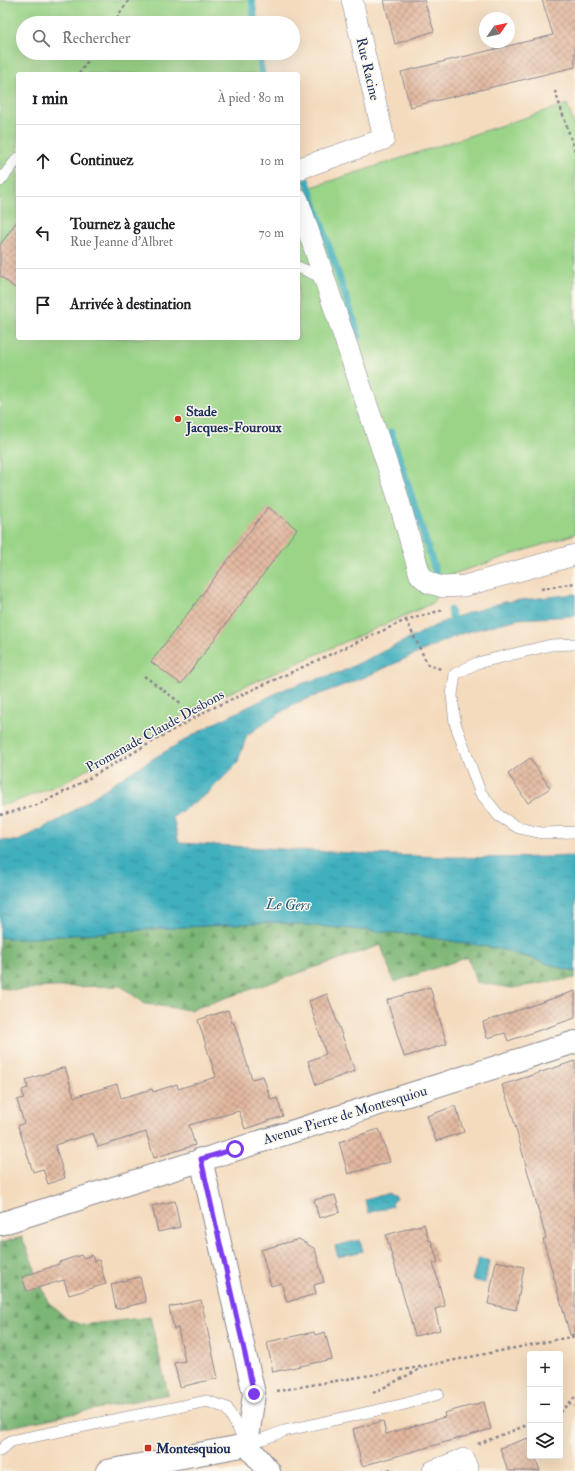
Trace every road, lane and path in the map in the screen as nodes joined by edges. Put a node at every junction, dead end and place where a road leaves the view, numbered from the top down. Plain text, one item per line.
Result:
1 (129, 0) edge
2 (352, 0) edge
3 (118, 16) edge
4 (88, 60) edge
5 (80, 72) edge
6 (554, 91) dead end
7 (575, 151) edge
8 (16, 161) edge
9 (300, 168) edge
10 (0, 181) edge
11 (300, 206) edge
12 (300, 267) edge
13 (324, 279) junction
14 (575, 555) edge
15 (575, 644) edge
16 (428, 665) dead end
17 (144, 676) dead end
18 (182, 704) dead end
19 (0, 815) edge
20 (575, 832) edge
21 (575, 1042) edge
22 (201, 1159) junction
23 (0, 1224) edge
24 (575, 1336) edge
25 (254, 1394) junction
26 (438, 1394) dead end
27 (575, 1396) edge
28 (569, 1403) junction
29 (575, 1406) edge
30 (563, 1409) edge
31 (527, 1425) edge
32 (247, 1445) junction
33 (0, 1451) edge
34 (466, 1465) edge
35 (107, 1471) edge
36 (269, 1471) edge
37 (382, 1471) edge
38 (395, 1471) edge
39 (433, 1471) edge

1 - 3 path
2 - 9 street, Rue Racine
4 - 5 path
6 - 7 path
8 - 10 lane
11 - 13 street
12 - 13 lane
13 - 14 street
15 - 20 lane
16 - 19 path, Promenade Claude Desbons
17 - 18 path
21 - 22 street, Avenue Pierre de Montesquiou
22 - 23 street, Avenue Pierre de Montesquiou
22 - 25 street
24 - 25 path
25 - 32 street
26 - 32 lane
27 - 28 path
28 - 29 path
28 - 30 path
31 - 34 path
32 - 33 lane
32 - 35 street
32 - 36 street
34 - 39 street
37 - 38 path

